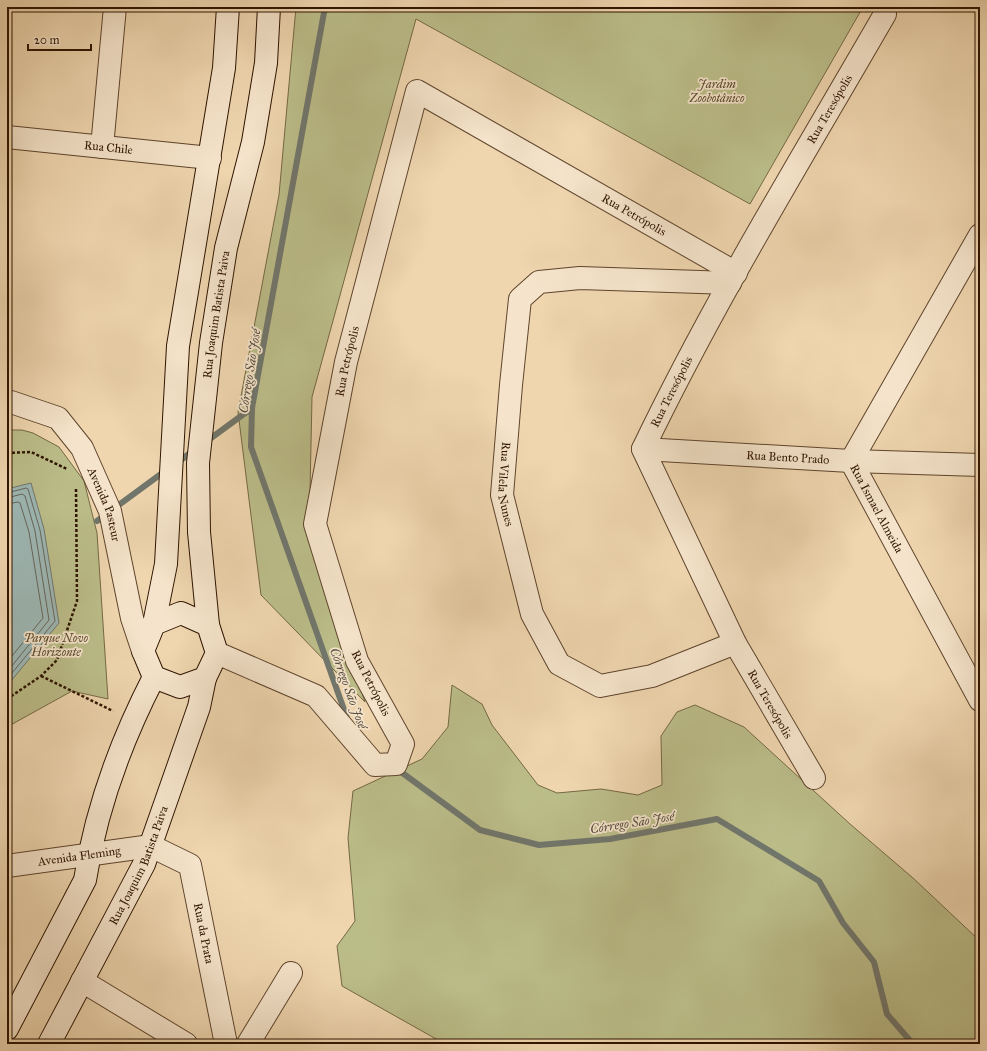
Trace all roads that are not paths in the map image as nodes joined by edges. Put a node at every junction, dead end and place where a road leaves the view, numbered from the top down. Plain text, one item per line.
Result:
1 (115, 7) edge
2 (228, 7) edge
3 (269, 7) edge
4 (885, 14) dead end
5 (7, 137) edge
6 (102, 147) junction
7 (210, 158) junction
8 (980, 235) edge
9 (733, 278) junction
10 (7, 402) edge
11 (643, 449) junction
12 (851, 461) junction
13 (980, 465) edge
14 (154, 624) junction
15 (208, 625) junction
16 (735, 643) junction
17 (143, 651) junction
18 (217, 653) junction
19 (154, 677) junction
20 (205, 678) junction
21 (980, 700) edge
22 (814, 778) dead end
23 (151, 846) junction
24 (89, 854) junction
25 (7, 866) edge
26 (291, 973) dead end
27 (82, 981) junction
28 (7, 1029) edge
29 (49, 1044) edge
30 (186, 1044) edge
31 (226, 1044) edge
32 (248, 1044) edge

1 - 6 street
2 - 7 street
3 - 15 street, Rua Joaquim Batista Paiva
4 - 9 street, Rua Teresópolis
5 - 6 street, Rua Chile
6 - 7 street, Rua Chile
7 - 14 street
8 - 12 street, Rua Ismael Almeida
9 - 11 street, Rua Teresópolis
9 - 16 street, Rua Vilela Nunes
9 - 18 street, Rua Petrópolis
10 - 17 street, Avenida Pasteur
11 - 12 street, Rua Bento Prado
11 - 16 street, Rua Teresópolis
12 - 13 street, Rua Bento Prado
12 - 21 street, Rua Ismael Almeida
14 - 15 street
14 - 17 street
15 - 18 street, Rua Joaquim Batista Paiva
16 - 22 street, Rua Teresópolis
17 - 19 street
18 - 20 street, Rua Joaquim Batista Paiva
19 - 20 street
19 - 24 street
20 - 23 street, Rua Joaquim Batista Paiva
23 - 24 street, Avenida Fleming
23 - 27 street, Rua Joaquim Batista Paiva
23 - 31 street, Rua da Prata
24 - 25 street, Avenida Fleming
24 - 28 street
26 - 32 street
27 - 29 street, Rua Joaquim Batista Paiva
27 - 30 street

